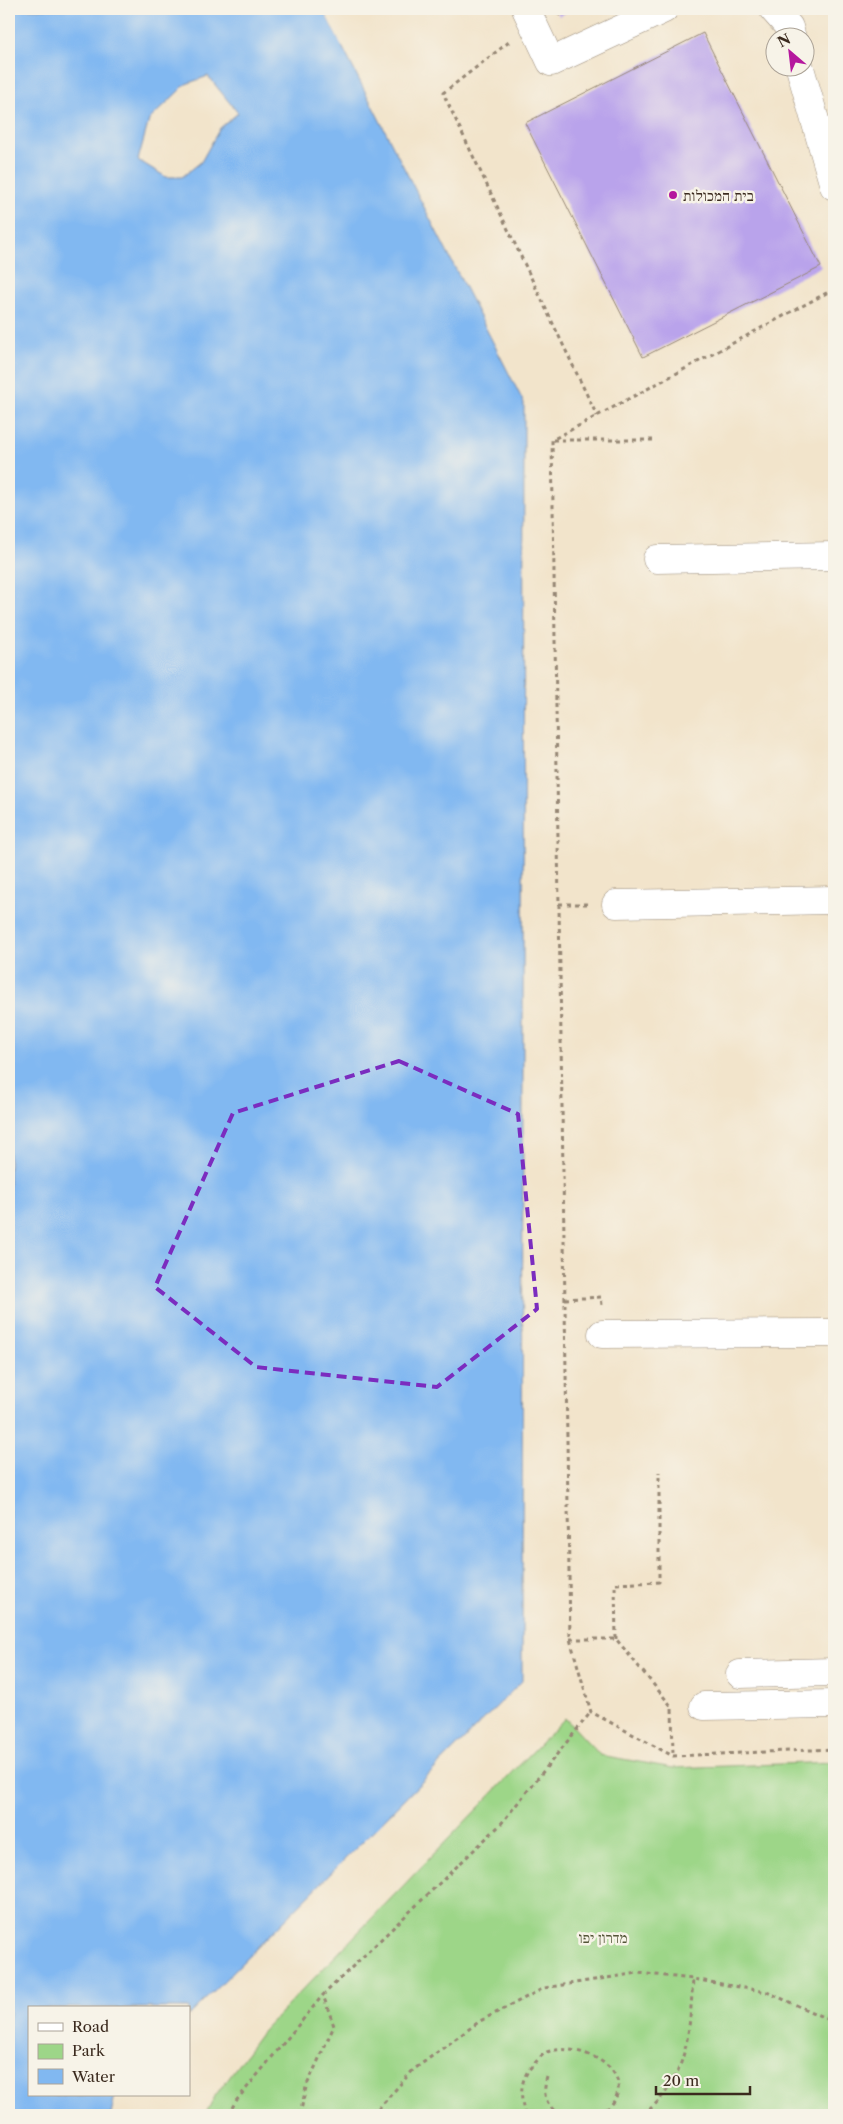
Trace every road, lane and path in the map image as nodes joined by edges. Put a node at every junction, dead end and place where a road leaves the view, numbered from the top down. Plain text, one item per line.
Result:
1 (664, 9) edge
2 (773, 9) edge
3 (529, 16) edge
4 (789, 28) edge
5 (803, 78) edge
6 (834, 186) edge
7 (834, 289) edge
8 (597, 416) junction
9 (552, 440) junction
10 (656, 440) dead end
11 (834, 556) edge
12 (657, 559) dead end
13 (834, 900) edge
14 (616, 904) dead end
15 (834, 1333) edge
16 (602, 1334) dead end
17 (659, 1472) dead end
18 (570, 1638) junction
19 (616, 1639) junction
20 (834, 1672) edge
21 (740, 1674) dead end
22 (834, 1704) edge
23 (704, 1706) dead end
24 (591, 1712) junction
25 (834, 1749) edge
26 (673, 1756) junction
27 (693, 1979) junction
28 (323, 1996) junction
29 (834, 2022) edge
30 (547, 2078) dead end
31 (228, 2115) edge
32 (300, 2115) edge
33 (373, 2115) edge
34 (525, 2115) edge
35 (559, 2115) edge
36 (596, 2115) edge
37 (643, 2115) edge

1 - 3 street
2 - 4 street
3 - 8 path
5 - 6 street
7 - 8 path
8 - 9 path
9 - 10 path
9 - 18 path
11 - 12 street
13 - 14 street
15 - 16 street
17 - 19 path
18 - 19 path
18 - 24 path
19 - 26 path
20 - 21 street
22 - 23 street
24 - 26 path
24 - 28 path
25 - 26 path
27 - 29 path
27 - 33 path
27 - 37 path
28 - 31 path
28 - 32 path
30 - 35 path
34 - 36 path

